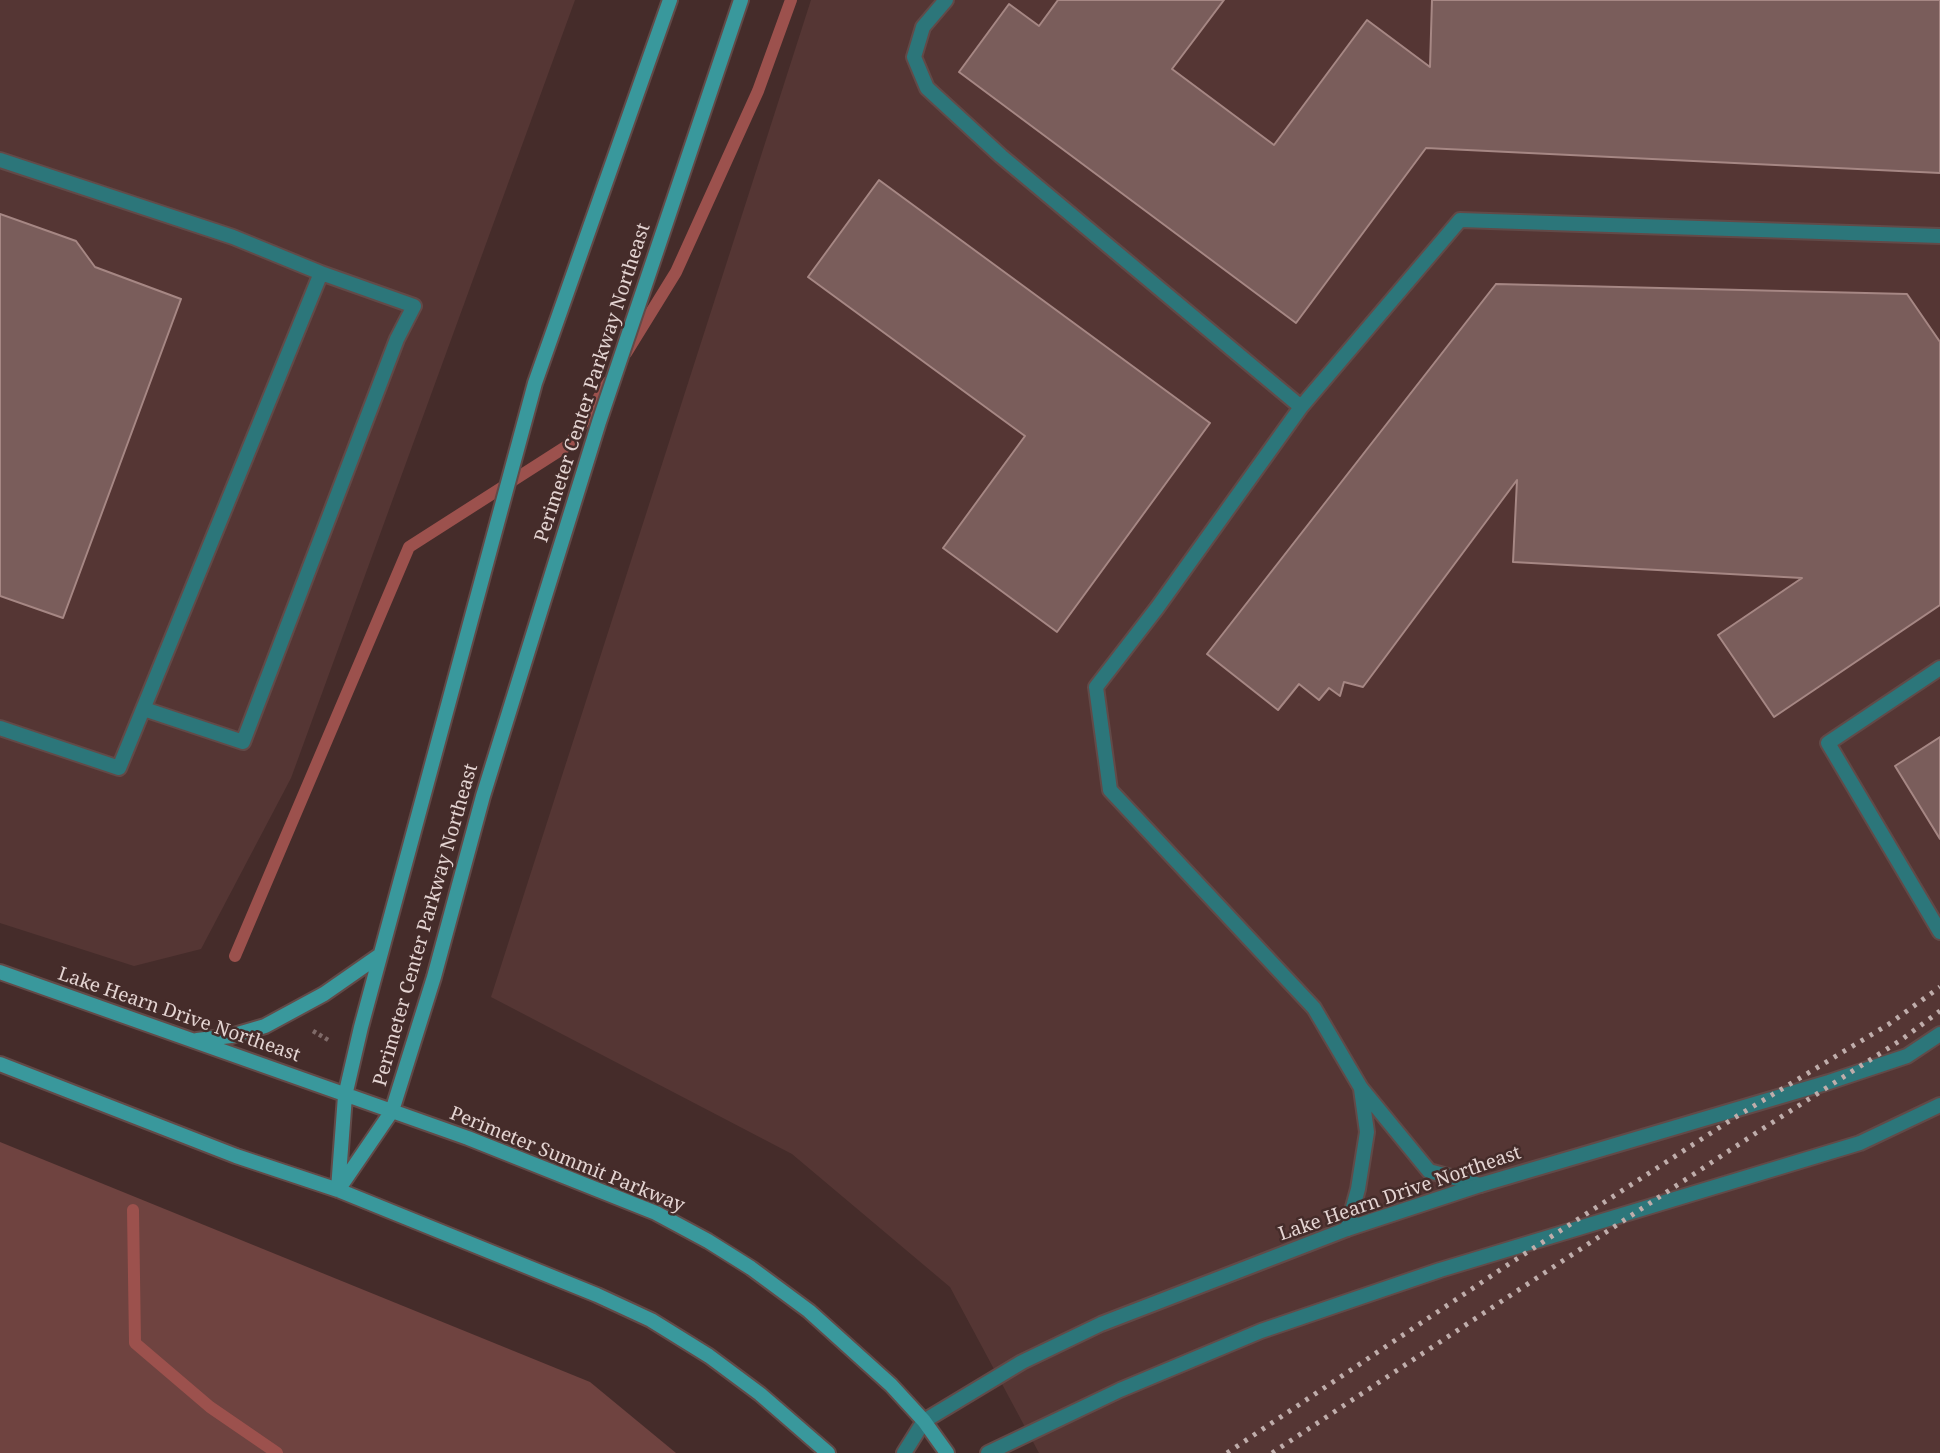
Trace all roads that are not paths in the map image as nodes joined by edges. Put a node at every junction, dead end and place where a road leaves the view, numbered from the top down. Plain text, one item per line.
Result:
1 (670, 0) edge
2 (741, 0) edge
3 (946, 0) edge
4 (0, 160) edge
5 (1940, 236) edge
6 (321, 273) junction
7 (1301, 407) junction
8 (1940, 668) edge
9 (144, 709) junction
10 (0, 728) edge
11 (1940, 932) edge
12 (380, 955) junction
13 (0, 972) edge
14 (1940, 1034) edge
15 (191, 1040) junction
16 (0, 1063) edge
17 (1361, 1088) junction
18 (345, 1096) junction
19 (1940, 1105) edge
20 (392, 1111) junction
21 (1480, 1185) junction
22 (338, 1190) junction
23 (1347, 1229) junction
24 (924, 1421) junction
25 (828, 1453) edge
26 (904, 1453) edge
27 (947, 1453) edge
28 (988, 1453) edge

1 - 12 main road, Perimeter Center Parkway Northeast
2 - 20 main road, Perimeter Center Parkway Northeast
3 - 7 street
4 - 6 street
5 - 7 street
6 - 9 street
6 - 9 street
7 - 17 street
8 - 11 street
9 - 10 street
12 - 15 main road
12 - 18 main road, Perimeter Center Parkway Northeast
13 - 15 main road, Lake Hearn Drive Northeast
14 - 21 street, Lake Hearn Drive Northeast
15 - 18 main road, Lake Hearn Drive Northeast
16 - 22 main road
17 - 21 street
17 - 23 street
18 - 20 main road, Perimeter Summit Parkway
18 - 22 main road, Perimeter Center Parkway Northeast
19 - 28 street
20 - 22 main road, Perimeter Center Parkway Northeast
20 - 24 main road, Perimeter Summit Parkway
21 - 23 street, Lake Hearn Drive Northeast
22 - 25 main road
23 - 24 street, Lake Hearn Drive Northeast
24 - 26 street, Lake Hearn Drive Northeast
24 - 27 main road, Perimeter Summit Parkway

